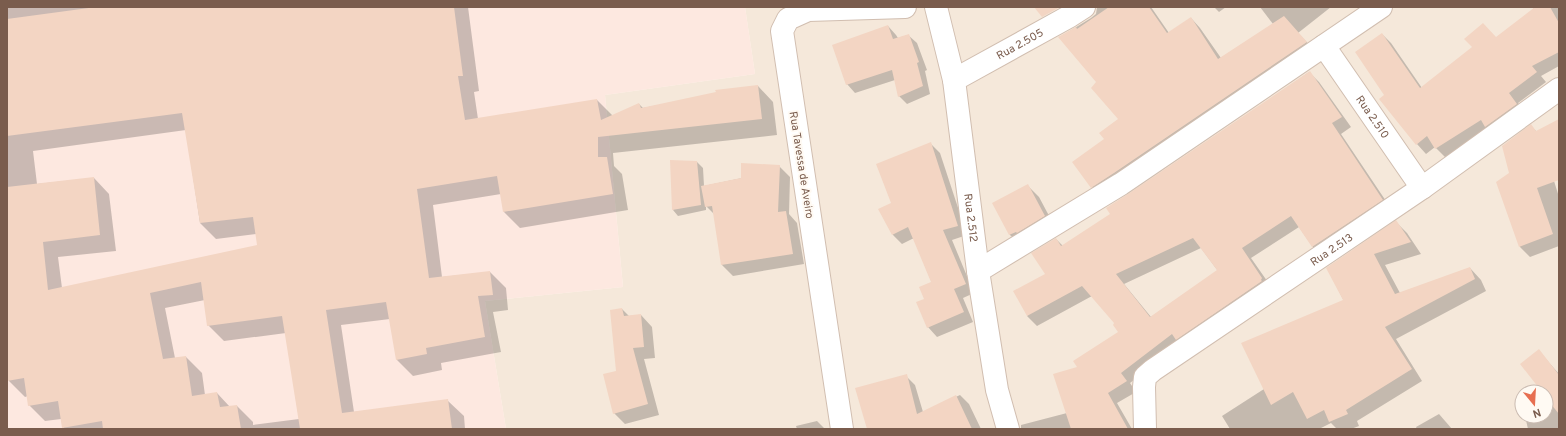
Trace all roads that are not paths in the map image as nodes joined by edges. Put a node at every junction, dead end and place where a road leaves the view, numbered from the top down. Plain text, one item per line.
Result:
1 (905, 7) edge
2 (936, 7) edge
3 (1084, 7) edge
4 (1381, 7) edge
5 (1324, 46) junction
6 (954, 80) junction
7 (1559, 89) edge
8 (1422, 188) junction
9 (978, 271) junction
10 (842, 429) edge
11 (1008, 429) edge
12 (1145, 429) edge

1 - 10 street, Rua Tavessa de Aveiro
2 - 6 street, Rua 2.512
3 - 6 street, Rua 2.505
4 - 5 street
5 - 8 street, Rua 2.510
5 - 9 street
6 - 9 street, Rua 2.512
7 - 8 street, Rua 2.513
8 - 12 street, Rua 2.513
9 - 11 street, Rua 2.512

